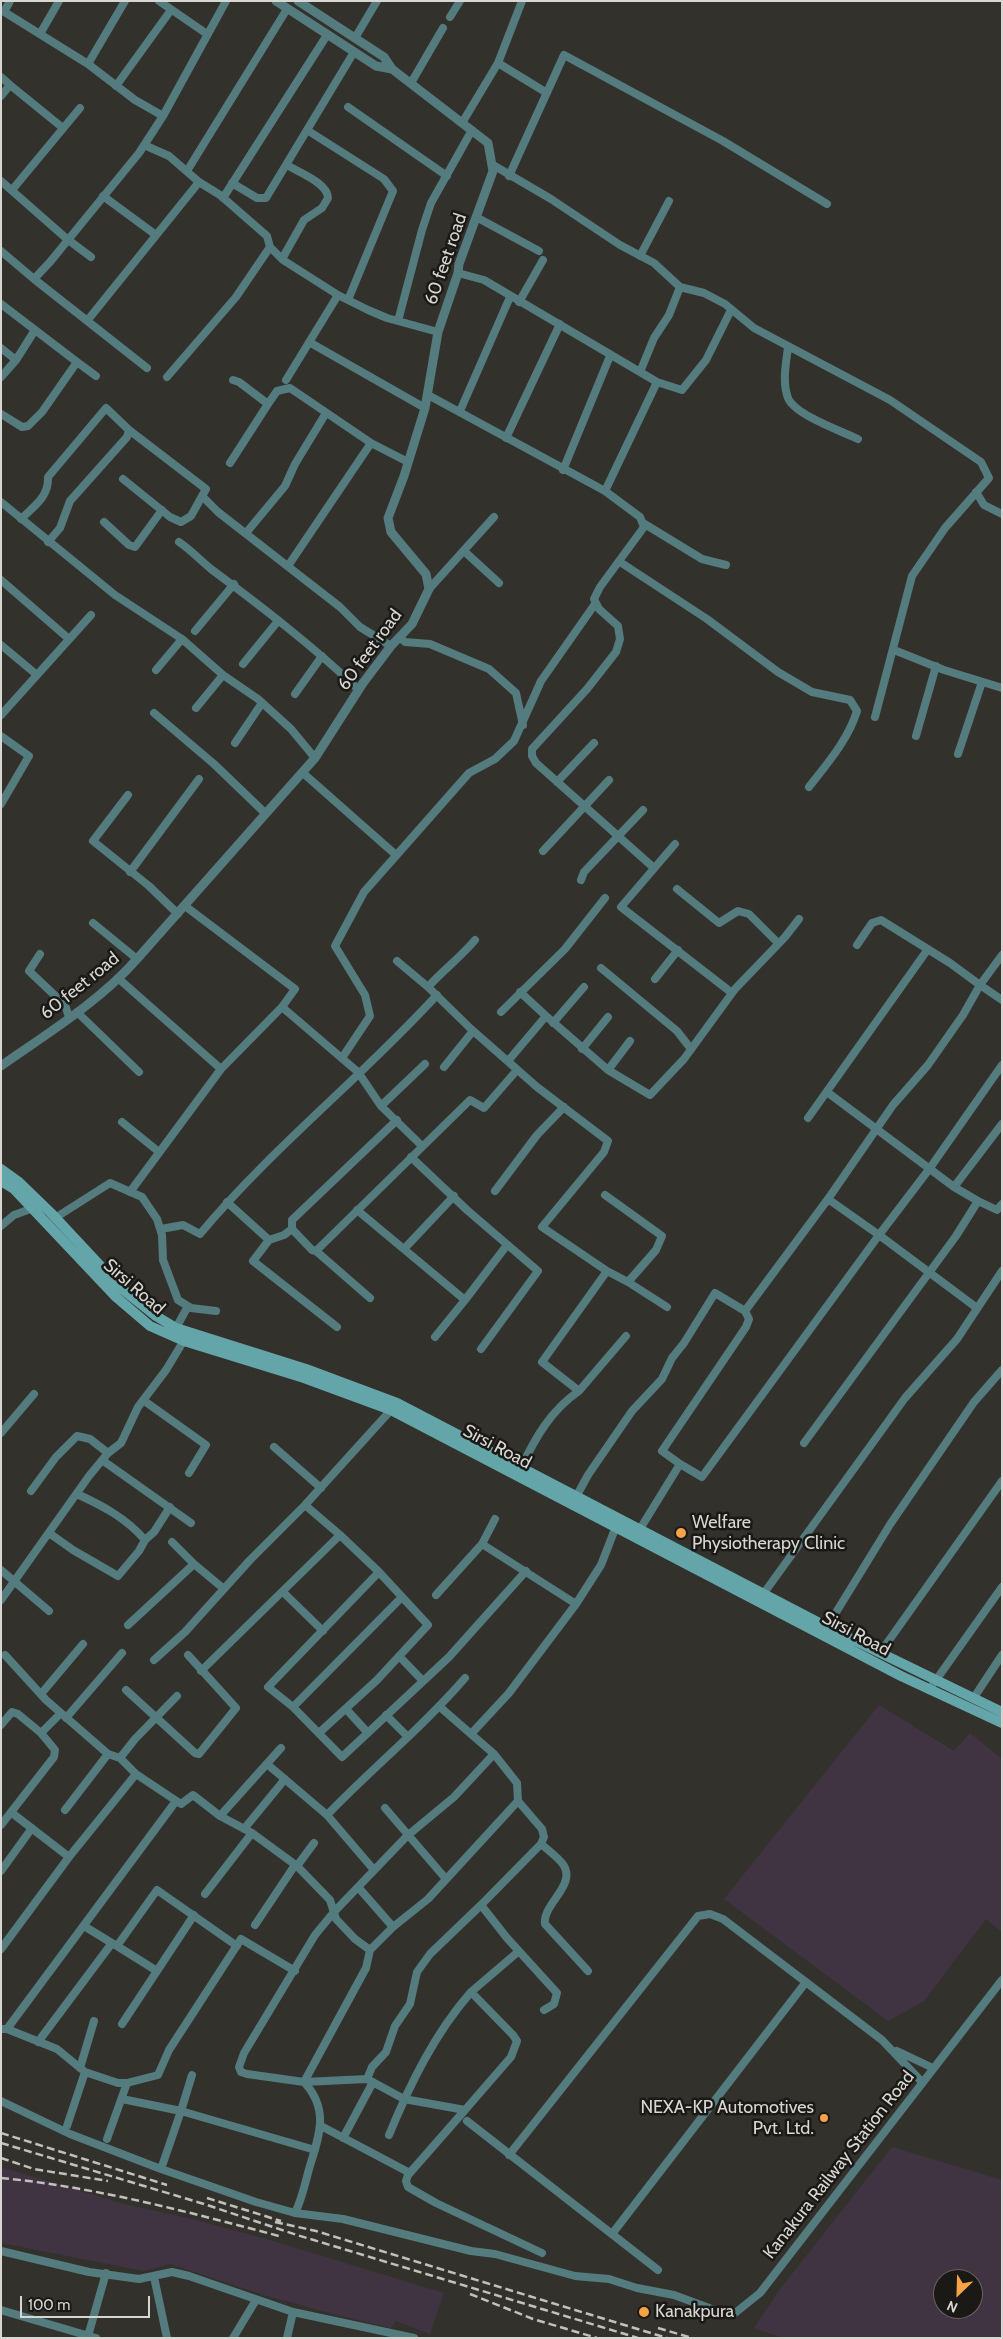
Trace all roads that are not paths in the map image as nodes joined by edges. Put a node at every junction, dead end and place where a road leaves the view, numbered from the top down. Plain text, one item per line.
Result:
1 (10, 1) edge
2 (60, 1) edge
3 (125, 1) edge
4 (159, 1) edge
5 (226, 1) edge
6 (276, 1) edge
7 (298, 1) edge
8 (376, 1) edge
9 (460, 1) edge
10 (522, 1) edge
11 (288, 9) junction
12 (172, 10) junction
13 (3, 11) edge
14 (450, 17) dead end
15 (444, 28) dead end
16 (40, 34) junction
17 (207, 34) junction
18 (326, 34) junction
19 (355, 38) junction
20 (354, 52) junction
21 (498, 62) junction
22 (88, 64) junction
23 (392, 69) junction
24 (1, 77) edge
25 (411, 83) junction
26 (10, 85) junction
27 (116, 86) junction
28 (547, 93) junction
29 (1, 96) edge
30 (348, 107) dead end
31 (80, 108) dead end
32 (163, 116) junction
33 (462, 123) junction
34 (63, 128) junction
35 (307, 130) junction
36 (472, 130) junction
37 (144, 145) junction
38 (286, 165) junction
39 (493, 165) junction
40 (187, 171) junction
41 (447, 176) junction
42 (509, 176) junction
43 (1, 181) edge
44 (200, 182) junction
45 (232, 183) junction
46 (12, 190) junction
47 (103, 196) junction
48 (223, 198) junction
49 (669, 201) dead end
50 (827, 204) dead end
51 (476, 217) junction
52 (156, 235) junction
53 (67, 239) junction
54 (270, 247) junction
55 (1, 251) edge
56 (539, 252) dead end
57 (640, 256) junction
58 (91, 258) dead end
59 (282, 259) junction
60 (543, 260) dead end
61 (458, 274) junction
62 (34, 278) junction
63 (680, 288) junction
64 (338, 295) junction
65 (510, 297) junction
66 (348, 300) junction
67 (519, 302) junction
68 (1, 304) edge
69 (731, 310) junction
70 (87, 320) junction
71 (398, 321) junction
72 (560, 324) junction
73 (36, 330) junction
74 (438, 332) junction
75 (309, 342) junction
76 (1, 348) edge
77 (788, 348) junction
78 (610, 356) junction
79 (16, 360) junction
80 (77, 362) junction
81 (147, 368) dead end
82 (640, 372) junction
83 (96, 376) dead end
84 (1, 377) edge
85 (167, 377) dead end
86 (233, 380) dead end
87 (286, 380) dead end
88 (657, 382) junction
89 (428, 395) junction
90 (268, 404) junction
91 (425, 408) junction
92 (460, 411) junction
93 (326, 413) junction
94 (1, 414) edge
95 (129, 430) junction
96 (506, 438) junction
97 (858, 438) dead end
98 (371, 443) junction
99 (408, 462) junction
100 (230, 463) dead end
101 (563, 470) junction
102 (123, 479) dead end
103 (605, 491) junction
104 (976, 492) junction
105 (202, 496) junction
106 (1, 502) edge
107 (162, 510) junction
108 (1002, 514) edge
109 (494, 517) dead end
110 (21, 519) junction
111 (104, 522) dead end
112 (643, 524) junction
113 (246, 533) junction
114 (48, 542) junction
115 (179, 542) dead end
116 (464, 551) junction
117 (620, 562) junction
118 (726, 565) dead end
119 (288, 566) junction
120 (1, 580) edge
121 (499, 583) dead end
122 (234, 584) junction
123 (429, 589) junction
124 (595, 604) junction
125 (91, 615) dead end
126 (278, 621) junction
127 (195, 631) dead end
128 (399, 637) junction
129 (69, 639) junction
130 (182, 639) junction
131 (1, 645) edge
132 (391, 646) junction
133 (894, 650) junction
134 (322, 656) junction
135 (243, 664) dead end
136 (936, 666) junction
137 (156, 670) dead end
138 (37, 675) junction
139 (223, 675) junction
140 (982, 682) junction
141 (1002, 688) edge
142 (359, 690) junction
143 (295, 694) dead end
144 (262, 703) junction
145 (196, 708) dead end
146 (154, 713) dead end
147 (1, 715) edge
148 (875, 716) dead end
149 (523, 724) junction
150 (1, 736) edge
151 (916, 736) dead end
152 (235, 743) dead end
153 (594, 743) dead end
154 (958, 754) dead end
155 (315, 758) junction
156 (303, 773) junction
157 (199, 779) dead end
158 (609, 780) dead end
159 (557, 782) junction
160 (809, 787) dead end
161 (128, 795) dead end
162 (1, 804) edge
163 (585, 807) junction
164 (643, 810) dead end
165 (266, 813) junction
166 (618, 836) junction
167 (675, 844) dead end
168 (543, 851) dead end
169 (396, 855) junction
170 (654, 868) junction
171 (130, 872) junction
172 (582, 880) dead end
173 (676, 889) dead end
174 (605, 898) dead end
175 (185, 906) junction
176 (178, 914) junction
177 (799, 919) dead end
178 (93, 923) dead end
179 (475, 940) dead end
180 (778, 943) junction
181 (857, 945) dead end
182 (928, 949) junction
183 (678, 950) junction
184 (40, 954) dead end
185 (1002, 954) edge
186 (137, 960) junction
187 (397, 961) dead end
188 (601, 968) dead end
189 (119, 979) junction
190 (655, 979) dead end
191 (980, 985) junction
192 (428, 987) junction
193 (584, 987) dead end
194 (520, 992) junction
195 (732, 993) junction
196 (437, 995) junction
197 (1002, 1000) edge
198 (282, 1007) junction
199 (501, 1012) dead end
200 (73, 1014) junction
201 (546, 1016) junction
202 (608, 1017) dead end
203 (553, 1023) junction
204 (473, 1031) junction
205 (630, 1041) dead end
206 (582, 1049) junction
207 (691, 1049) junction
208 (342, 1058) junction
209 (508, 1062) junction
210 (425, 1064) dead end
211 (1002, 1065) edge
212 (1, 1066) edge
213 (444, 1067) dead end
214 (221, 1069) junction
215 (517, 1070) junction
216 (608, 1070) junction
217 (138, 1072) dead end
218 (358, 1072) junction
219 (827, 1092) junction
220 (381, 1106) junction
221 (564, 1107) junction
222 (808, 1118) dead end
223 (396, 1120) junction
224 (122, 1122) dead end
225 (1002, 1124) edge
226 (876, 1129) junction
227 (422, 1146) junction
228 (159, 1152) junction
229 (411, 1157) junction
230 (930, 1168) junction
231 (1, 1169) edge
232 (1, 1181) edge
233 (954, 1187) junction
234 (130, 1192) junction
235 (495, 1192) dead end
236 (454, 1196) junction
237 (605, 1196) dead end
238 (828, 1200) junction
239 (978, 1200) junction
240 (227, 1202) junction
241 (43, 1206) junction
242 (30, 1208) junction
243 (357, 1210) junction
244 (1000, 1210) edge
245 (56, 1218) junction
246 (1, 1226) edge
247 (292, 1228) junction
248 (160, 1229) junction
249 (878, 1235) junction
250 (269, 1240) junction
251 (507, 1245) junction
252 (404, 1249) junction
253 (316, 1251) junction
254 (607, 1271) junction
255 (1002, 1271) edge
256 (929, 1273) junction
257 (628, 1282) junction
258 (370, 1298) dead end
259 (465, 1300) junction
260 (188, 1306) junction
261 (667, 1307) dead end
262 (977, 1308) junction
263 (745, 1310) junction
264 (216, 1311) dead end
265 (337, 1327) dead end
266 (176, 1328) junction
267 (626, 1336) dead end
268 (186, 1337) junction
269 (435, 1337) dead end
270 (481, 1349) dead end
271 (1002, 1370) edge
272 (579, 1391) junction
273 (34, 1394) dead end
274 (143, 1400) junction
275 (390, 1410) junction
276 (1, 1433) edge
277 (804, 1443) dead end
278 (274, 1447) dead end
279 (108, 1453) junction
280 (102, 1460) junction
281 (680, 1464) junction
282 (521, 1468) junction
283 (189, 1473) dead end
284 (1002, 1481) edge
285 (321, 1488) junction
286 (31, 1492) dead end
287 (77, 1494) junction
288 (576, 1497) junction
289 (305, 1505) junction
290 (170, 1507) junction
291 (495, 1520) dead end
292 (191, 1523) dead end
293 (615, 1529) junction
294 (640, 1529) junction
295 (49, 1533) junction
296 (340, 1535) junction
297 (145, 1540) junction
298 (172, 1542) dead end
299 (482, 1544) junction
300 (194, 1564) junction
301 (1, 1570) edge
302 (526, 1571) junction
303 (379, 1572) junction
304 (14, 1581) junction
305 (1002, 1587) edge
306 (224, 1589) junction
307 (283, 1592) junction
308 (764, 1593) junction
309 (436, 1595) dead end
310 (402, 1597) junction
311 (1, 1600) edge
312 (576, 1604) junction
313 (49, 1611) dead end
314 (128, 1625) dead end
315 (827, 1627) junction
316 (323, 1631) junction
317 (83, 1644) dead end
318 (122, 1653) dead end
319 (880, 1653) junction
320 (188, 1655) dead end
321 (1002, 1655) edge
322 (3, 1656) edge
323 (399, 1656) junction
324 (154, 1660) dead end
325 (201, 1671) junction
326 (465, 1678) dead end
327 (935, 1680) junction
328 (423, 1681) junction
329 (126, 1690) dead end
330 (930, 1690) junction
331 (41, 1694) junction
332 (177, 1696) dead end
333 (974, 1700) junction
334 (293, 1707) junction
335 (440, 1707) junction
336 (346, 1710) junction
337 (1002, 1712) edge
338 (386, 1715) junction
339 (63, 1716) junction
340 (156, 1718) junction
341 (1002, 1723) edge
342 (1, 1725) edge
343 (320, 1732) junction
344 (41, 1733) junction
345 (368, 1733) junction
346 (471, 1734) junction
347 (408, 1737) junction
348 (281, 1748) dead end
349 (108, 1754) junction
350 (494, 1754) junction
351 (120, 1758) junction
352 (267, 1764) junction
353 (136, 1774) junction
354 (285, 1779) junction
355 (176, 1801) junction
356 (518, 1801) junction
357 (385, 1808) dead end
358 (65, 1810) dead end
359 (12, 1813) junction
360 (327, 1815) junction
361 (220, 1816) junction
362 (1, 1825) edge
363 (32, 1828) junction
364 (244, 1829) junction
365 (252, 1833) junction
366 (407, 1836) junction
367 (314, 1843) dead end
368 (541, 1844) junction
369 (69, 1857) junction
370 (296, 1865) junction
371 (374, 1870) junction
372 (1, 1871) edge
373 (446, 1879) junction
374 (358, 1887) junction
375 (206, 1894) dead end
376 (481, 1905) junction
377 (334, 1912) junction
378 (194, 1916) junction
379 (255, 1925) dead end
380 (84, 1926) junction
381 (393, 1926) junction
382 (114, 1944) junction
383 (237, 1946) junction
384 (1, 1950) edge
385 (370, 1950) junction
386 (518, 1951) junction
387 (156, 1971) junction
388 (295, 1971) junction
389 (588, 1971) dead end
390 (1002, 1980) edge
391 (806, 1982) junction
392 (472, 1992) junction
393 (544, 2010) dead end
394 (94, 2021) dead end
395 (122, 2024) dead end
396 (4, 2029) edge
397 (38, 2042) junction
398 (892, 2049) junction
399 (933, 2068) junction
400 (82, 2070) junction
401 (192, 2075) dead end
402 (370, 2080) junction
403 (304, 2082) junction
404 (922, 2082) junction
405 (127, 2083) junction
406 (122, 2099) junction
407 (404, 2099) junction
408 (1, 2101) edge
409 (465, 2110) junction
410 (181, 2111) junction
411 (467, 2121) dead end
412 (67, 2126) dead end
413 (321, 2126) junction
414 (389, 2135) dead end
415 (343, 2138) junction
416 (107, 2139) dead end
417 (315, 2150) junction
418 (509, 2155) junction
419 (161, 2169) junction
420 (410, 2173) junction
421 (296, 2213) junction
422 (612, 2234) junction
423 (1, 2251) edge
424 (542, 2253) dead end
425 (658, 2270) dead end
426 (106, 2274) junction
427 (154, 2277) junction
428 (256, 2300) junction
429 (1, 2310) edge
430 (293, 2312) junction
431 (379, 2331) junction
432 (92, 2337) edge
433 (167, 2338) edge
434 (233, 2338) edge
435 (287, 2338) edge
436 (372, 2338) edge
437 (414, 2338) edge

1 - 13 street
2 - 16 street
3 - 22 street
4 - 12 street
5 - 17 street
6 - 11 street
7 - 19 street
8 - 19 street
9 - 14 street
10 - 21 street
11 - 18 street
11 - 40 street
12 - 17 street
12 - 27 street
13 - 16 street
15 - 25 street
16 - 22 street
17 - 32 street
18 - 20 street
18 - 45 street
19 - 23 street
20 - 23 street
20 - 35 street
21 - 28 street
21 - 33 street
22 - 27 street
23 - 25 street
24 - 26 street
25 - 33 street
26 - 29 street
26 - 34 street
27 - 32 street
28 - 42 street
28 - 50 street
30 - 41 street
31 - 34 street
32 - 37 street
33 - 36 street
34 - 46 street
35 - 38 street
35 - 66 street
36 - 39 street
36 - 41 street
37 - 40 street
37 - 47 street
38 - 45 street
38 - 59 street
39 - 42 street
39 - 51 street, 60 feet road
40 - 44 street
41 - 71 street
42 - 57 street
43 - 46 street
44 - 48 street
44 - 52 street
45 - 48 street
46 - 53 street
47 - 52 street
47 - 53 street
48 - 54 street
49 - 57 street
51 - 56 street
51 - 61 street, 60 feet road
52 - 70 street
53 - 58 street
53 - 62 street
54 - 59 street
54 - 85 street
55 - 62 street
57 - 63 street
59 - 64 street
60 - 67 street
61 - 65 street
61 - 74 street, 60 feet road
62 - 70 street
63 - 69 street
63 - 82 street
64 - 66 street
64 - 75 street
65 - 67 street
65 - 92 street
66 - 71 street
67 - 72 street
68 - 73 street
69 - 77 street
69 - 88 street
70 - 81 street
71 - 74 street
72 - 78 street
72 - 96 street
73 - 79 street
73 - 80 street
74 - 89 street, 60 feet road
75 - 87 street
75 - 91 street
76 - 79 street
77 - 97 street
77 - 104 street
78 - 82 street
78 - 101 street
79 - 84 street
80 - 83 street
80 - 94 street
82 - 88 street
86 - 90 street
88 - 103 street
89 - 91 street, 60 feet road
89 - 92 street
90 - 93 street
90 - 100 street
91 - 99 street, 60 feet road
92 - 96 street
93 - 98 street
93 - 113 street
95 - 105 street
95 - 110 street
95 - 114 street
96 - 101 street
98 - 99 street
98 - 119 street
99 - 123 street, 60 feet road
101 - 103 street
102 - 107 street
103 - 112 street
104 - 108 street
104 - 133 street
105 - 107 street
105 - 113 street
106 - 110 street
107 - 111 street
109 - 116 street
110 - 114 street
112 - 117 street
112 - 118 street
113 - 119 street
114 - 130 street
115 - 122 street
116 - 121 street
116 - 123 street
117 - 124 street
117 - 160 street
119 - 132 street
120 - 129 street
122 - 126 street
122 - 127 street
123 - 128 street, 60 feet road
124 - 149 street
124 - 159 street
125 - 129 street
126 - 134 street
126 - 135 street
128 - 132 street, 60 feet road
128 - 149 street
129 - 138 street
130 - 137 street
130 - 139 street
131 - 138 street
132 - 142 street, 60 feet road
133 - 136 street
133 - 148 street
134 - 142 street
134 - 143 street
136 - 140 street
136 - 151 street
138 - 147 street
139 - 144 street
139 - 145 street
140 - 141 street
140 - 154 street
142 - 155 street, 60 feet road
144 - 152 street
144 - 155 street
146 - 165 street
149 - 169 street
150 - 162 street
153 - 159 street
155 - 156 street, 60 feet road
156 - 165 street, 60 feet road
156 - 169 street
157 - 171 street
158 - 163 street
159 - 163 street
161 - 171 street
163 - 166 street
163 - 168 street
164 - 166 street
165 - 175 street, 60 feet road
166 - 170 street
166 - 172 street
167 - 170 street
169 - 208 street
170 - 183 street
171 - 176 street
173 - 180 street
174 - 194 street
175 - 176 street, 60 feet road
175 - 198 street
176 - 186 street, 60 feet road
177 - 180 street
178 - 186 street
179 - 192 street
180 - 195 street
181 - 182 street
182 - 191 street
182 - 219 street
183 - 190 street
183 - 195 street
184 - 200 street
185 - 191 street
186 - 189 street, 60 feet road
187 - 192 street
188 - 207 street
189 - 200 street, 60 feet road
189 - 214 street
191 - 197 street
191 - 226 street
192 - 196 street
193 - 203 street
194 - 199 street
194 - 201 street
195 - 207 street
196 - 204 street
196 - 218 street
198 - 208 street
198 - 214 street
200 - 212 street, 60 feet road
200 - 217 street
201 - 203 street
201 - 209 street
202 - 206 street
203 - 206 street
204 - 209 street
204 - 213 street
205 - 216 street
206 - 216 street
207 - 216 street
208 - 218 street
209 - 215 street
210 - 220 street
211 - 230 street
214 - 228 street
215 - 221 street
215 - 227 street
218 - 220 street
218 - 240 street
219 - 222 street
219 - 226 street
220 - 223 street
221 - 235 street
221 - 254 street
223 - 227 street
223 - 247 street
224 - 228 street
225 - 233 street
226 - 230 street
226 - 238 street
227 - 229 street
228 - 234 street
229 - 236 street
229 - 243 street
230 - 233 street
230 - 249 street
231 - 241 main road, Sirsi Road
232 - 242 main road, Sirsi Road
233 - 239 street
234 - 245 street
234 - 248 street
236 - 251 street
236 - 252 street
237 - 257 street
238 - 249 street
238 - 263 street
239 - 244 street
239 - 256 street
240 - 248 street
240 - 250 street
241 - 242 street
241 - 245 main road, Sirsi Road
242 - 246 street
242 - 268 main road, Sirsi Road
243 - 252 street
243 - 253 street
245 - 266 main road, Sirsi Road
247 - 250 street
247 - 253 street
248 - 260 street
249 - 256 street
249 - 281 street
250 - 265 street
251 - 259 street
251 - 270 street
252 - 259 street
253 - 258 street
254 - 257 street
254 - 272 street
255 - 262 street
256 - 262 street
256 - 277 street
257 - 261 street
259 - 269 street
260 - 264 street
260 - 266 street
262 - 308 street
263 - 281 street
263 - 288 street
266 - 268 main road, Sirsi Road
267 - 272 street
268 - 274 street
268 - 275 main road, Sirsi Road
268 - 282 main road, Sirsi Road
271 - 315 street
272 - 282 street
273 - 276 street
274 - 279 street
274 - 283 street
275 - 285 street
275 - 293 main road, Sirsi Road
278 - 285 street
279 - 280 street
279 - 286 street
280 - 287 street
280 - 290 street
281 - 294 street
282 - 288 main road, Sirsi Road
284 - 319 street
285 - 289 street
287 - 295 street
287 - 297 street
288 - 294 main road, Sirsi Road
289 - 296 street
289 - 306 street
290 - 292 street
290 - 297 street
291 - 299 street
293 - 312 street
293 - 330 main road, Sirsi Road
294 - 308 main road, Sirsi Road
295 - 297 street
295 - 304 street
296 - 303 street
296 - 307 street
298 - 300 street
299 - 302 street
299 - 309 street
300 - 306 street
300 - 314 street
301 - 304 street
302 - 312 street
302 - 328 street
303 - 310 street
303 - 316 street
304 - 311 street
304 - 313 street
305 - 327 street
306 - 324 street
307 - 316 street
307 - 325 street
308 - 315 main road, Sirsi Road
310 - 323 street
310 - 334 street
312 - 346 street
315 - 319 main road, Sirsi Road
316 - 334 street
317 - 331 street
318 - 339 street
319 - 327 main road, Sirsi Road
320 - 325 street
321 - 333 street
322 - 331 street
323 - 328 street
323 - 336 street
325 - 340 street
326 - 335 street
327 - 330 street
327 - 333 main road, Sirsi Road
328 - 338 street
329 - 340 street
330 - 341 main road, Sirsi Road
331 - 339 street
332 - 340 street
333 - 337 main road, Sirsi Road
334 - 343 street
335 - 346 street
335 - 347 street
336 - 343 street
336 - 345 street
338 - 345 street
338 - 347 street
339 - 344 street
339 - 349 street
340 - 351 street
342 - 344 street
343 - 345 street
344 - 359 street
346 - 350 street
347 - 360 street
348 - 352 street
349 - 351 street
349 - 358 street
350 - 356 street
350 - 366 street
351 - 353 street
352 - 354 street
352 - 361 street
353 - 355 street
353 - 369 street
354 - 360 street
354 - 364 street
355 - 361 street
355 - 380 street
356 - 368 street
356 - 373 street
357 - 366 street
359 - 362 street
359 - 363 street
360 - 371 street
361 - 364 street
363 - 369 street
363 - 372 street
364 - 365 street
365 - 370 street
365 - 375 street
366 - 371 street
366 - 373 street
367 - 370 street
368 - 376 street
368 - 389 street
369 - 384 street
370 - 377 street
370 - 379 street
371 - 374 street
373 - 381 street
374 - 377 street
374 - 381 street
376 - 386 street
376 - 402 street
377 - 385 street
377 - 388 street
378 - 382 street
378 - 383 street
378 - 387 street
380 - 382 street
380 - 396 street
381 - 385 street
382 - 387 street
382 - 397 street
383 - 388 street
383 - 405 street
385 - 403 street
386 - 392 street
386 - 393 street
387 - 395 street
388 - 403 street
390 - 399 street, Kanakura Railway Station Road
391 - 398 street
391 - 418 street
391 - 422 street
392 - 407 street
392 - 409 street
394 - 400 street
396 - 397 street
397 - 400 street
398 - 399 street
398 - 404 street
399 - 404 street, Kanakura Railway Station Road
400 - 405 street
400 - 412 street
401 - 410 street
402 - 403 street
402 - 407 street
402 - 415 street
403 - 413 street
404 - 421 street, Kanakura Railway Station Road
405 - 406 street
406 - 410 street
406 - 416 street
407 - 409 street
407 - 414 street
408 - 419 street, Kanakura Railway Station Road
409 - 420 street
410 - 417 street
410 - 419 street
411 - 418 street
413 - 415 street
413 - 417 street
415 - 420 street
417 - 421 street
418 - 422 street
419 - 421 street, Kanakura Railway Station Road
420 - 424 street
422 - 425 street
423 - 426 street
426 - 427 street
426 - 432 street
427 - 428 street
427 - 433 street
428 - 430 street
428 - 434 street
429 - 432 street
430 - 431 street
430 - 435 street
431 - 436 street
431 - 437 street

